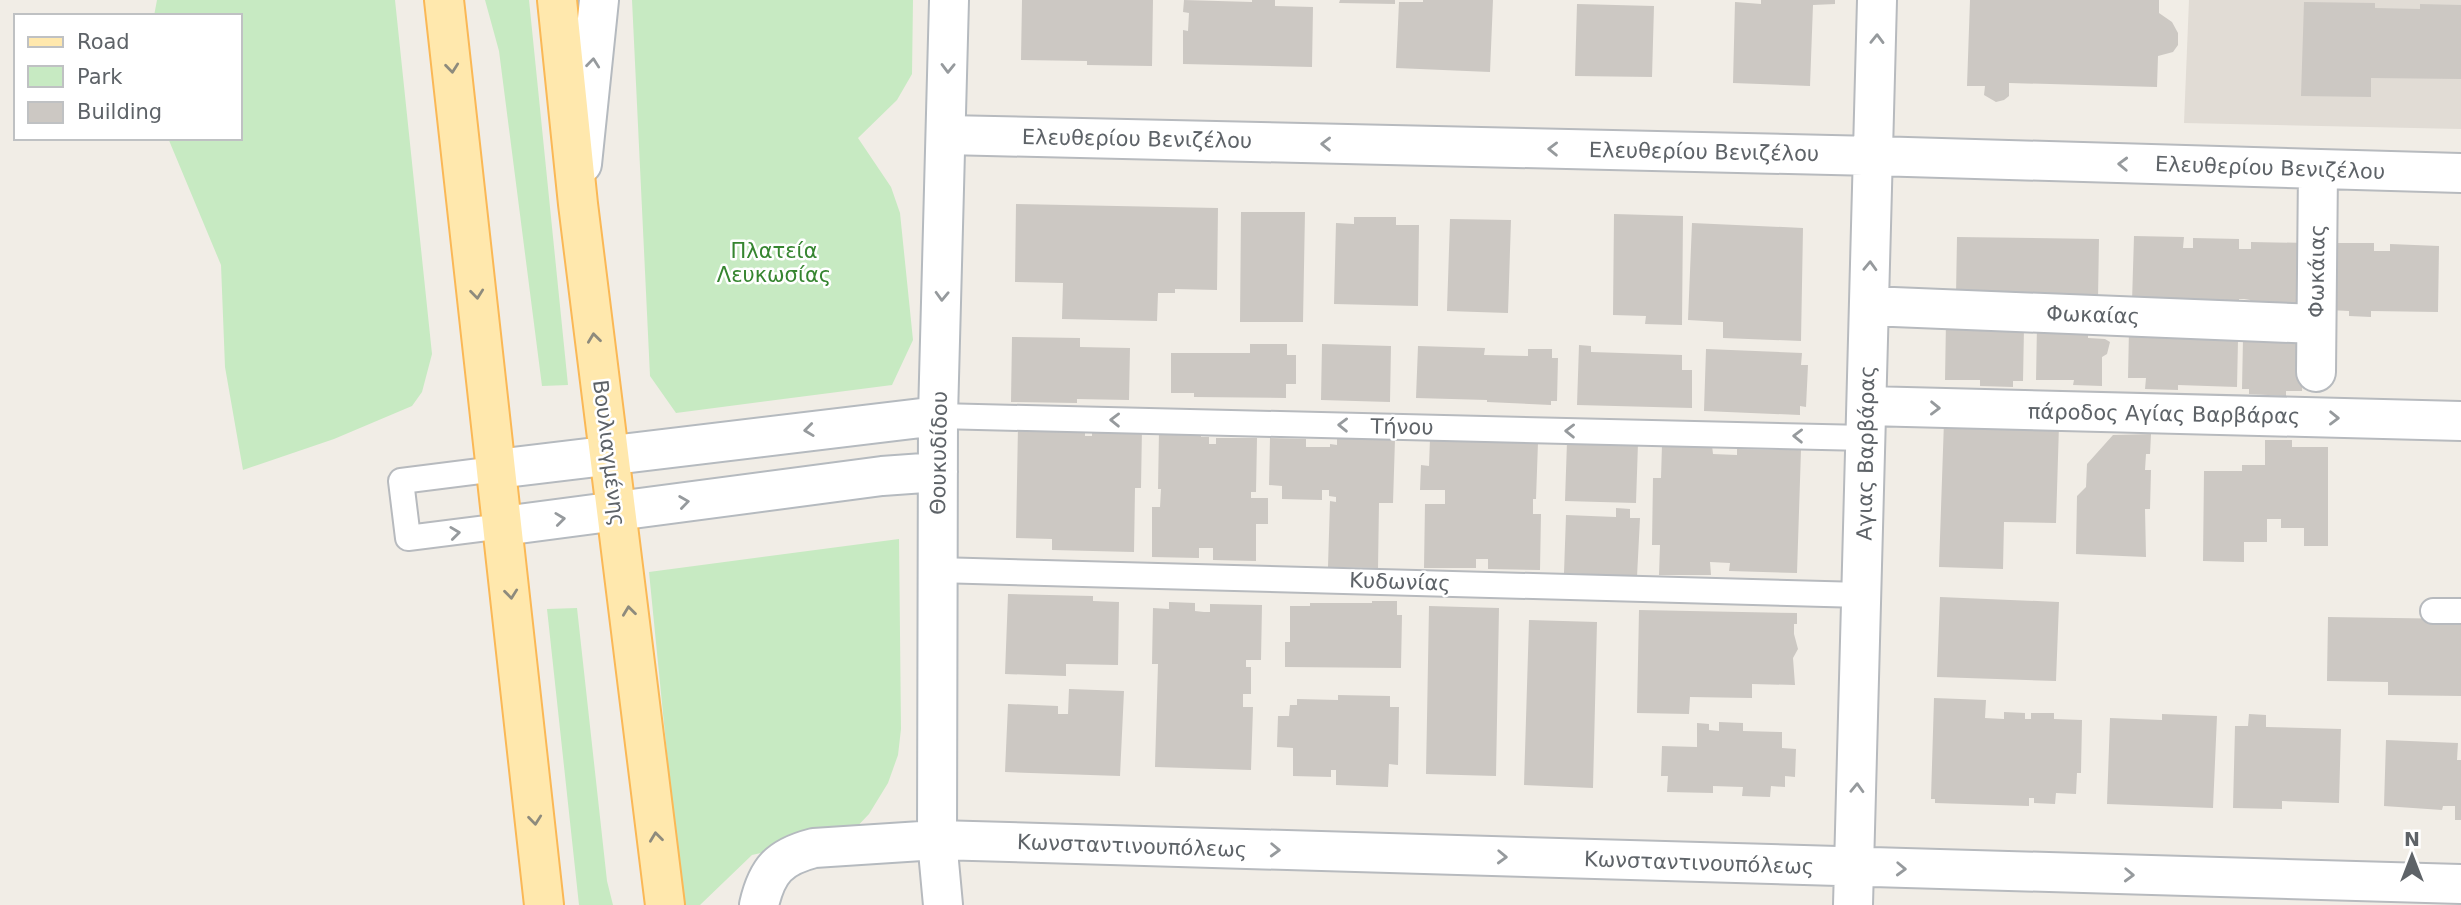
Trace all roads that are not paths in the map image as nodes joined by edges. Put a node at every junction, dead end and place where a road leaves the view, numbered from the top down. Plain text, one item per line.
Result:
1 (444, 0) edge
2 (557, 0) edge
3 (599, 0) edge
4 (949, 0) edge
5 (1878, 0) edge
6 (946, 135) junction
7 (1874, 156) junction
8 (2318, 170) junction
9 (2461, 173) edge
10 (578, 204) junction
11 (1869, 306) junction
12 (2316, 324) junction
13 (2316, 372) dead end
14 (939, 416) junction
15 (2461, 421) edge
16 (1866, 422) junction
17 (609, 454) junction
18 (496, 469) junction
19 (939, 472) junction
20 (616, 512) junction
21 (503, 526) junction
22 (937, 570) junction
23 (1862, 595) junction
24 (2433, 611) dead end
25 (2461, 611) edge
26 (937, 840) junction
27 (1854, 868) junction
28 (2461, 884) edge
29 (544, 905) edge
30 (665, 905) edge
31 (760, 905) edge
32 (943, 905) edge
33 (1853, 905) edge

1 -> 18 main road
2 - 10 main road, Βουλιαγμένης
10 -> 3 street
4 -> 6 street, Θουκυδίδου
7 -> 5 street, Αγιας Βαρβάρας
7 -> 6 street, Ελευθερίου Βενιζέλου
6 -> 14 street, Θουκυδίδου
8 -> 7 street, Ελευθερίου Βενιζέλου
11 -> 7 street, Αγιας Βαρβάρας
8 - 9 street, Ελευθερίου Βενιζέλου
8 - 12 street, Φωκάιας
17 -> 10 main road, Βουλιαγμένης
11 - 12 street, Φωκαίας
11 - 16 street, Αγιας Βαρβάρας
12 - 13 street, Φωκάιας
16 -> 14 lane, Τήνου
14 -> 17 street
14 - 19 street, Θουκυδίδου
16 -> 15 street, πάροδος Αγίας Βαρβάρας
16 - 23 street, Αγιας Βαρβάρας
17 - 18 street
17 - 20 main road, Βουλιαγμένης
18 - 21 main road
18 -> 21 lane
20 -> 19 street
19 - 22 street, Θουκυδίδου
21 -> 20 street
30 -> 20 main road, Βουλιαγμένης
21 -> 29 main road
22 - 23 lane, Κυδωνίας
22 - 26 street, Θουκυδίδου
27 -> 23 street, Αγιας Βαρβάρας
24 - 25 lane
26 -> 27 street, Κωνσταντινουπόλεως
26 - 31 street, Κωνσταντινουπόλεως
26 - 32 street, Θουκυδίδου
27 -> 28 street, Κωνσταντινουπόλεως
27 - 33 street, Αγιας Βαρβάρας

